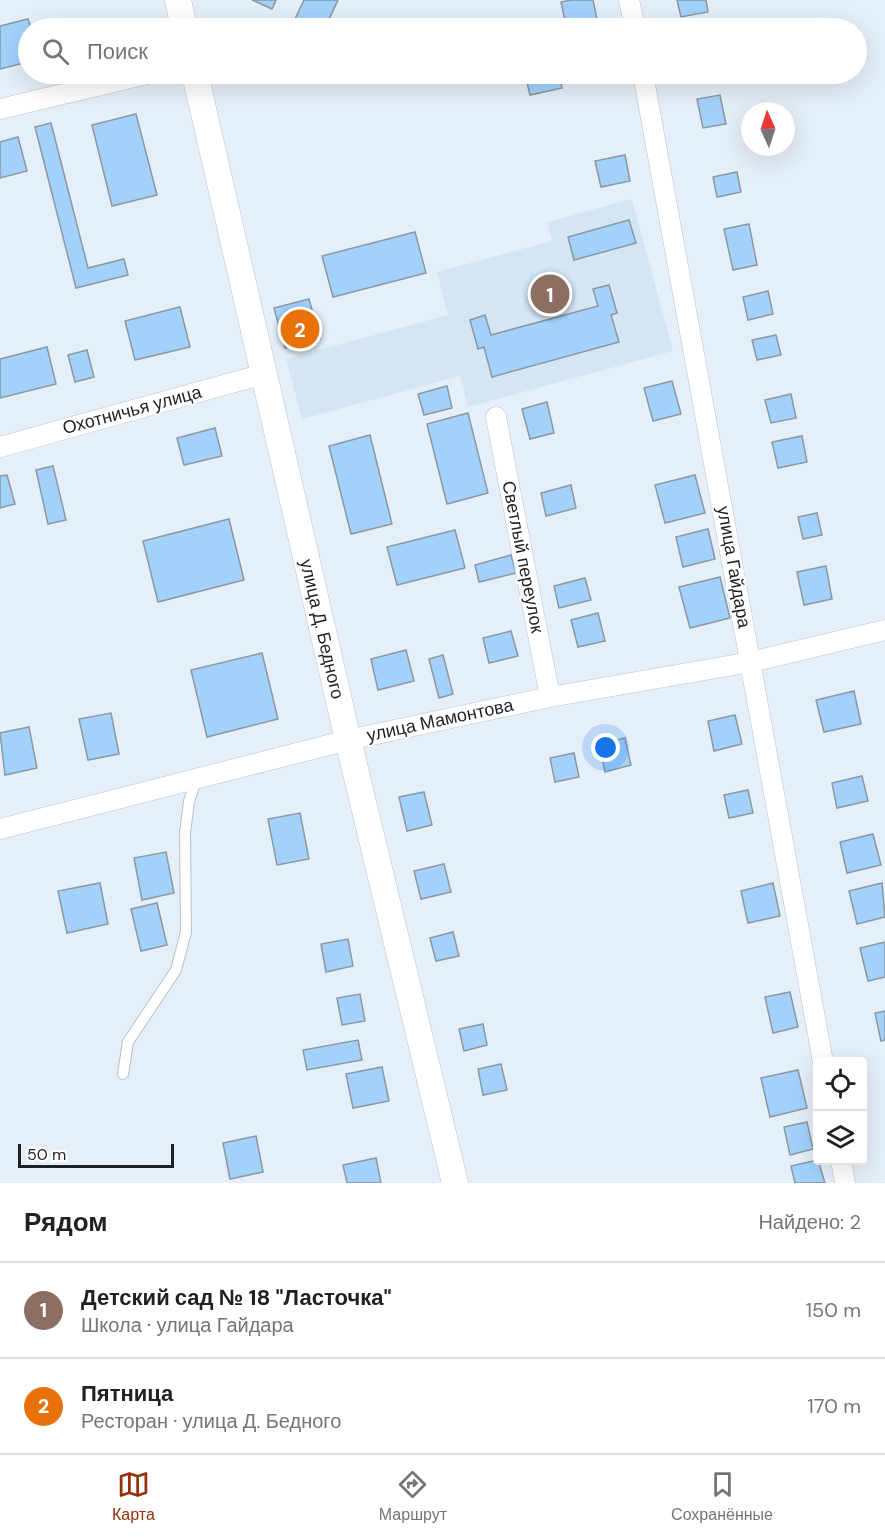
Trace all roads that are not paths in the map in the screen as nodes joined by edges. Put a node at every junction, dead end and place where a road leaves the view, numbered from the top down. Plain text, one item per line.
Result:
1 (178, 0) edge
2 (629, 0) edge
3 (182, 18) edge
4 (632, 18) edge
5 (105, 84) edge
6 (197, 84) edge
7 (645, 84) edge
8 (0, 109) edge
9 (264, 374) junction
10 (496, 417) dead end
11 (0, 447) edge
12 (885, 630) edge
13 (751, 662) junction
14 (550, 697) junction
15 (348, 740) junction
16 (197, 778) junction
17 (0, 829) edge
18 (822, 1057) edge
19 (123, 1074) dead end
20 (842, 1165) edge
21 (455, 1183) edge
22 (845, 1183) edge

1 - 3 street
2 - 4 street
5 - 8 street
6 - 9 street, улица Д. Бедного
7 - 13 street, улица Гайдара
9 - 11 street, Охотничья улица
9 - 15 street, улица Д. Бедного
10 - 14 street, Светлый переулок
12 - 13 street, улица Мамонтова
13 - 14 street, улица Мамонтова
13 - 18 street, улица Гайдара
14 - 15 street, улица Мамонтова
15 - 16 street, улица Мамонтова
15 - 21 street, улица Д. Бедного
16 - 17 street, улица Мамонтова
16 - 19 lane
20 - 22 street

